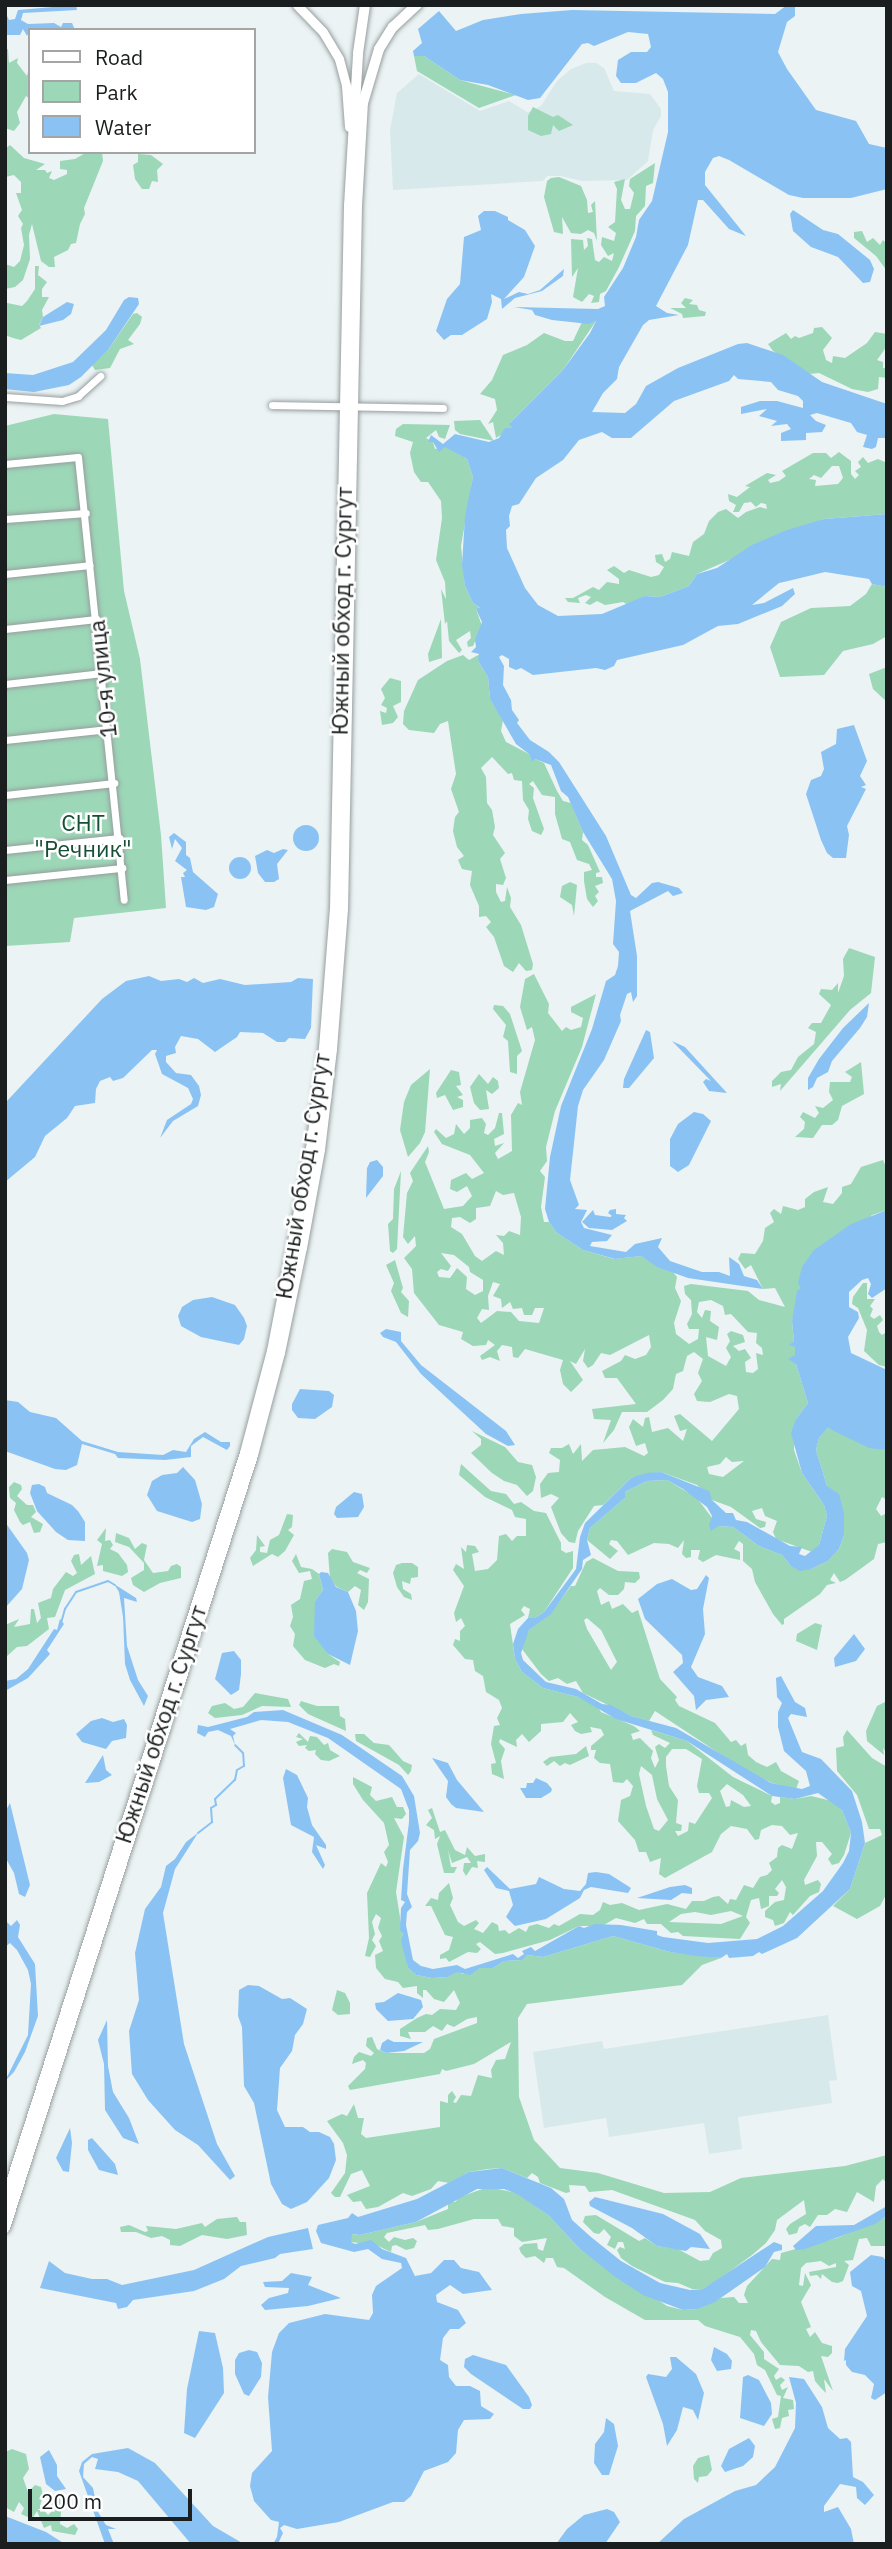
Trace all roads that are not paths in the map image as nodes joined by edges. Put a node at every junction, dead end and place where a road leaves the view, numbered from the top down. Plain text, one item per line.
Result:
1 (297, 5) edge
2 (365, 5) edge
3 (417, 5) edge
4 (353, 206) junction
5 (100, 376) dead end
6 (5, 397) edge
7 (272, 405) dead end
8 (349, 406) junction
9 (443, 408) dead end
10 (5, 464) edge
11 (86, 513) junction
12 (5, 519) edge
13 (90, 565) junction
14 (5, 574) edge
15 (96, 619) junction
16 (5, 629) edge
17 (102, 673) junction
18 (5, 684) edge
19 (108, 729) junction
20 (5, 740) edge
21 (114, 783) junction
22 (5, 795) edge
23 (119, 838) junction
24 (5, 850) edge
25 (122, 867) junction
26 (5, 880) edge
27 (124, 900) dead end
28 (5, 2201) edge
29 (5, 2228) edge

1 - 4 main road
2 - 4 highway, Южный обход г. Сургут
3 - 4 highway, Южный обход г. Сургут
4 - 8 highway, Южный обход г. Сургут
5 - 6 street
7 - 8 street
8 - 9 street
8 - 28 highway, Южный обход г. Сургут
8 - 29 highway, Южный обход г. Сургут
10 - 11 street, 10-я улица
11 - 12 street
11 - 13 street, 10-я улица
13 - 14 street
13 - 15 street, 10-я улица
15 - 16 street
15 - 17 street, 10-я улица
17 - 18 street
17 - 19 street, 10-я улица
19 - 20 street
19 - 21 street, 10-я улица
21 - 22 street
21 - 23 street, 10-я улица
23 - 24 street
23 - 25 street, 10-я улица
25 - 26 street
25 - 27 street, 10-я улица

